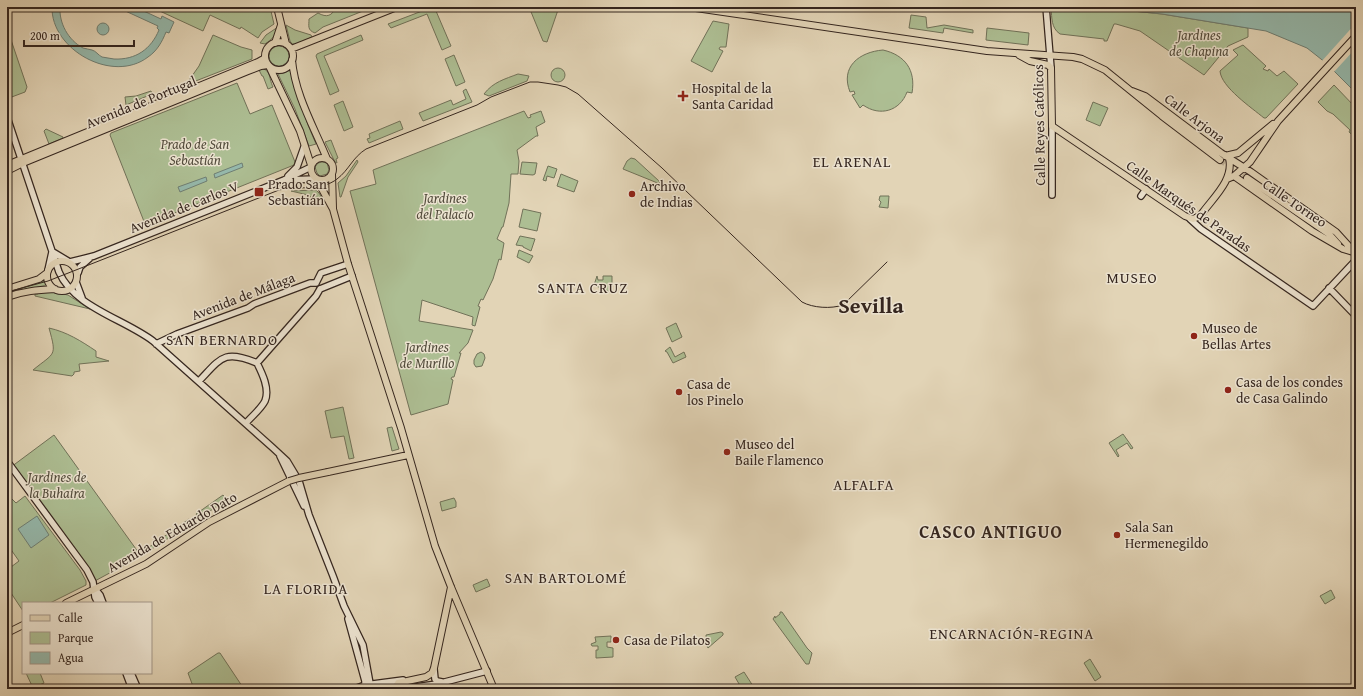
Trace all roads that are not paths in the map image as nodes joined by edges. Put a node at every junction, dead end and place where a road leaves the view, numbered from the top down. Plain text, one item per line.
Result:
1 (277, 7) edge
2 (397, 7) edge
3 (689, 7) edge
4 (1046, 7) edge
5 (282, 24) junction
6 (1356, 36) edge
7 (275, 42) junction
8 (288, 47) junction
9 (1018, 54) junction
10 (1050, 55) junction
11 (265, 58) junction
12 (292, 60) junction
13 (269, 66) junction
14 (1051, 68) junction
15 (1130, 91) junction
16 (7, 117) edge
17 (1278, 121) junction
18 (1052, 126) junction
19 (304, 147) junction
20 (1238, 153) junction
21 (1227, 157) junction
22 (326, 159) junction
23 (1220, 160) tunnel mouth
24 (22, 161) junction
25 (1235, 162) junction
26 (7, 165) edge
27 (311, 166) junction
28 (1244, 167) junction
29 (7, 171) edge
30 (332, 174) junction
31 (1234, 176) junction
32 (1247, 178) tunnel mouth
33 (316, 179) junction
34 (284, 180) junction
35 (1227, 180) junction
36 (1146, 189) junction
37 (1052, 195) dead end
38 (1141, 196) dead end
39 (333, 209) junction
40 (1190, 219) junction
41 (1329, 234) junction
42 (1343, 239) junction
43 (1343, 249) junction
44 (52, 252) junction
45 (1355, 253) edge
46 (94, 256) junction
47 (1356, 260) edge
48 (56, 262) junction
49 (69, 262) junction
50 (348, 264) junction
51 (48, 271) junction
52 (78, 273) junction
53 (352, 276) junction
54 (76, 282) junction
55 (316, 283) junction
56 (1329, 288) junction
57 (7, 289) edge
58 (55, 289) junction
59 (320, 289) junction
60 (70, 290) junction
61 (7, 297) edge
62 (83, 300) junction
63 (1356, 316) edge
64 (156, 344) junction
65 (257, 363) junction
66 (199, 381) junction
67 (246, 423) junction
68 (280, 454) junction
69 (408, 455) junction
70 (7, 461) edge
71 (290, 481) junction
72 (309, 515) junction
73 (95, 589) junction
74 (452, 589) junction
75 (68, 602) edge
76 (98, 602) edge
77 (103, 602) edge
78 (446, 610) junction
79 (462, 612) junction
80 (22, 626) edge
81 (7, 633) edge
82 (434, 668) junction
83 (487, 671) junction
84 (126, 674) edge
85 (131, 674) edge
86 (413, 679) junction
87 (444, 682) junction
88 (368, 687) edge
89 (132, 689) edge
90 (138, 689) edge
91 (354, 689) edge
92 (394, 689) edge
93 (401, 689) edge
94 (494, 689) edge

1 - 5 main road
2 - 8 main road
3 - 9 main road, Calle Arjona
4 - 10 main road, Calle Reyes Católicos
5 - 7 main road
5 - 8 main road
6 - 17 main road
7 - 8 main road
7 - 11 main road
8 - 12 main road
9 - 10 main road, Calle Arjona
9 - 14 main road
10 - 14 main road, Calle Reyes Católicos
10 - 15 main road, Calle Arjona
11 - 13 main road
11 - 24 main road, Avenida de Portugal
12 - 13 main road
12 - 22 main road
13 - 19 main road
13 - 24 main road, Avenida de Portugal
14 - 18 main road, Calle Reyes Católicos
15 - 21 main road, Calle Arjona
15 - 23 main road, Calle Arjona
16 - 24 main road
17 - 20 main road
17 - 28 main road
18 - 36 main road, Calle Marqués de Paradas
18 - 37 main road, Calle Reyes Católicos
19 - 27 main road
19 - 34 main road
20 - 21 main road
20 - 25 main road
21 - 25 main road, Calle Arjona
21 - 35 main road
22 - 27 main road
22 - 30 main road
24 - 26 main road
24 - 29 main road
24 - 44 main road
25 - 28 main road, Calle Arjona
25 - 31 main road
27 - 33 main road
27 - 34 main road, Avenida de Carlos V
28 - 31 main road
28 - 42 main road, Calle Torneo
30 - 33 main road
30 - 39 main road
31 - 35 main road
31 - 43 main road, Calle Torneo
32 - 41 main road, Calle Torneo
33 - 34 main road
33 - 39 main road
34 - 46 main road, Avenida de Carlos V
35 - 40 main road
36 - 38 main road
36 - 40 main road, Calle Marqués de Paradas
39 - 50 main road
40 - 56 main road, Calle Marqués de Paradas
41 - 42 main road, Calle Torneo
41 - 43 main road, Calle Torneo
42 - 45 main road, Calle Torneo
43 - 45 main road, Calle Torneo
44 - 48 main road
44 - 49 main road
44 - 51 main road
46 - 49 main road, Avenida de Carlos V
46 - 52 main road, Avenida de Carlos V
47 - 56 main road
48 - 49 main road
48 - 51 main road
48 - 60 main road
49 - 52 main road
50 - 53 main road
50 - 55 main road
51 - 57 main road
51 - 58 main road
52 - 54 main road
53 - 59 main road
53 - 69 main road
54 - 60 main road
54 - 62 main road
55 - 59 main road
55 - 64 main road, Avenida de Málaga
56 - 63 main road
58 - 60 main road
58 - 61 main road
59 - 65 main road
60 - 62 main road
62 - 64 main road
64 - 66 main road
65 - 66 main road
65 - 67 main road
66 - 67 main road
67 - 68 main road
68 - 71 main road
68 - 72 main road
69 - 71 main road, Avenida de Eduardo Dato, bridge
69 - 74 main road
70 - 73 main road
71 - 72 main road
71 - 73 main road, Avenida de Eduardo Dato
72 - 88 main road
73 - 75 main road, Avenida de Eduardo Dato
73 - 76 main road
73 - 77 main road
74 - 78 main road
74 - 79 main road
78 - 79 main road
78 - 82 main road
79 - 83 main road
80 - 81 main road
82 - 86 main road
82 - 87 main road
83 - 87 main road
83 - 94 main road
84 - 89 main road
85 - 90 main road
86 - 88 main road
86 - 92 main road
87 - 93 main road
88 - 91 main road

